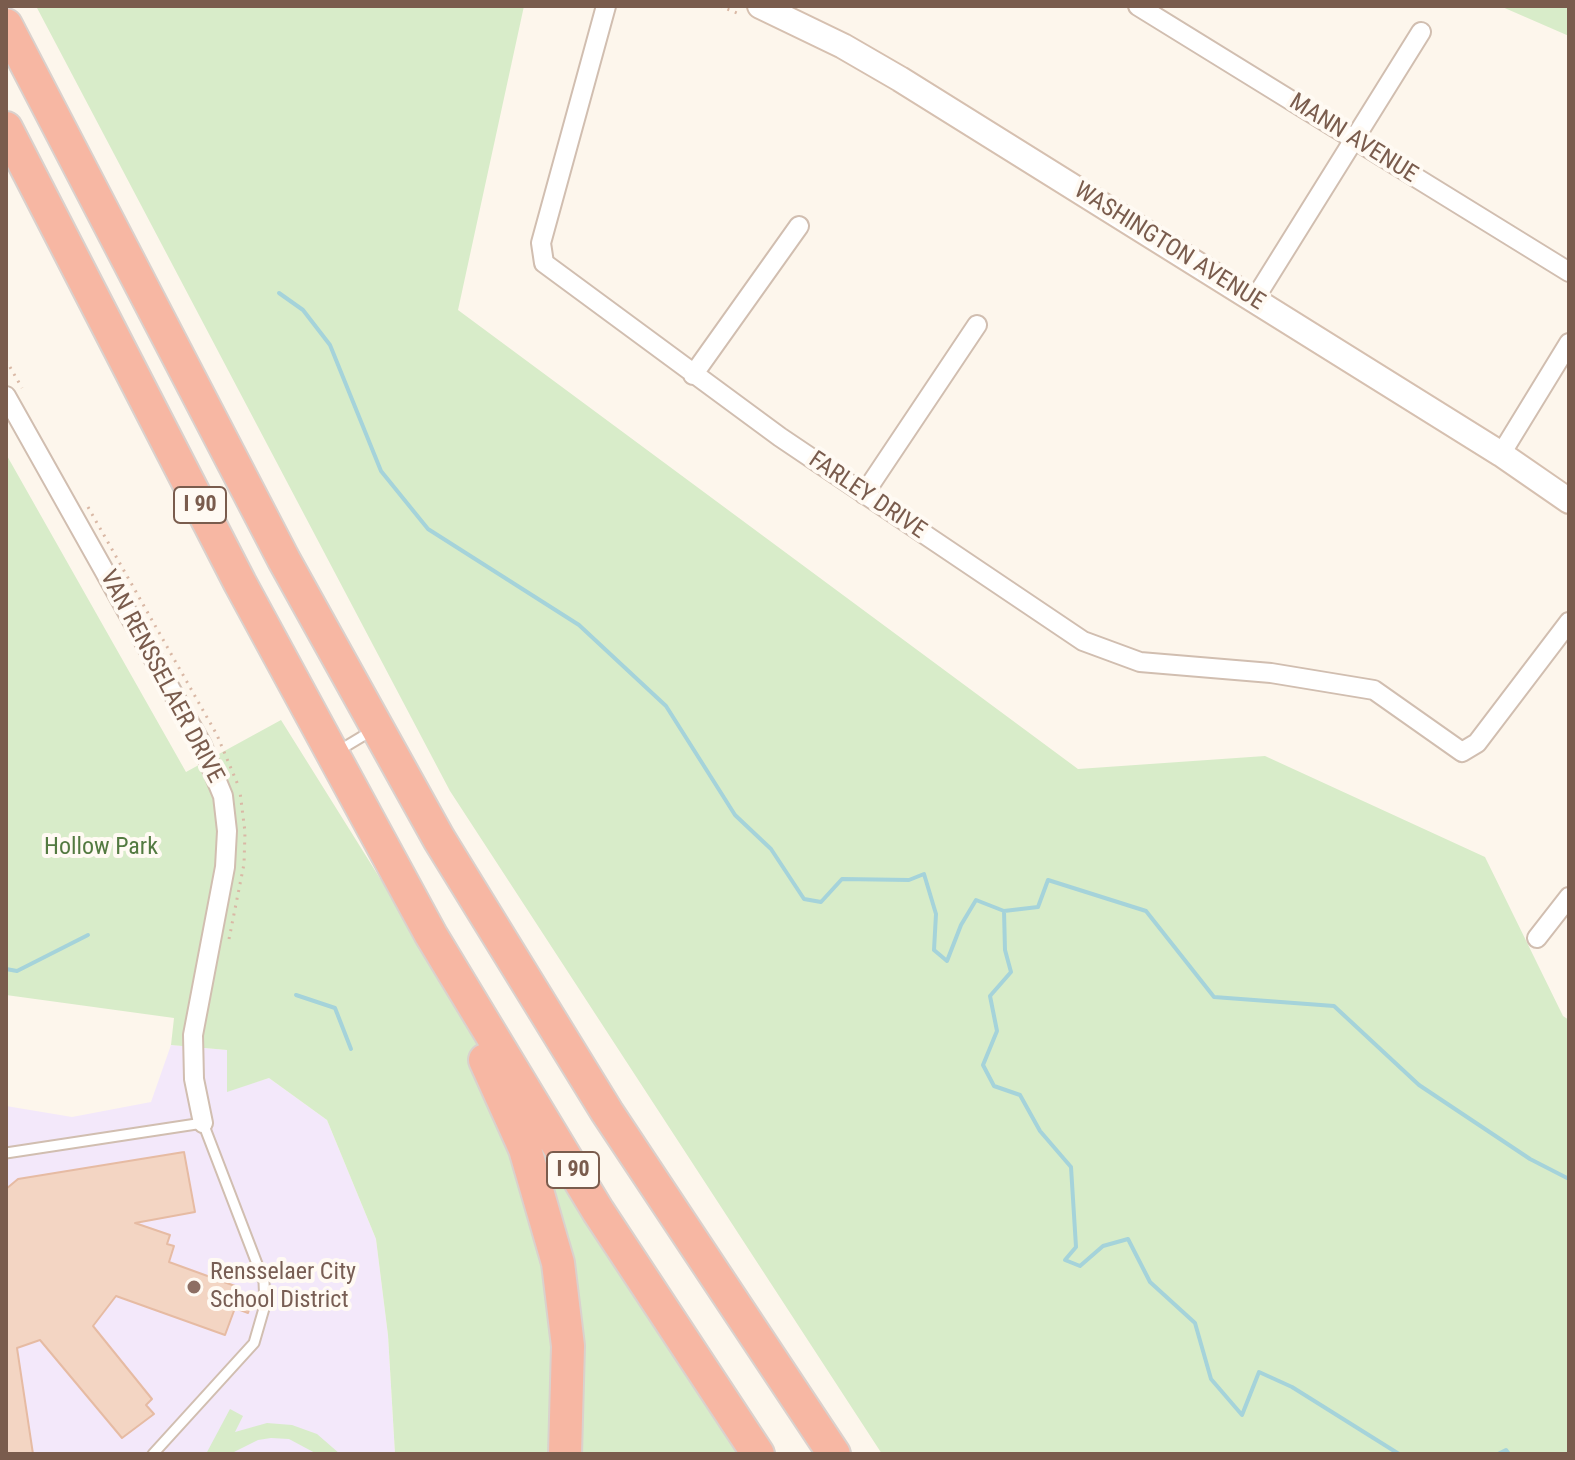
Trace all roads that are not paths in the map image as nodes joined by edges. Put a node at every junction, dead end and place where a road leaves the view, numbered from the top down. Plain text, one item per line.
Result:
1 (606, 6) edge
2 (760, 6) edge
3 (1138, 6) edge
4 (6, 25) edge
5 (1421, 32) dead end
6 (6, 128) edge
7 (1354, 139) junction
8 (799, 226) dead end
9 (1569, 272) edge
10 (1254, 300) junction
11 (977, 325) dead end
12 (1569, 343) edge
13 (693, 375) junction
14 (14, 392) edge
15 (1501, 454) junction
16 (864, 494) junction
17 (1569, 501) edge
18 (1569, 622) edge
19 (376, 729) junction
20 (332, 754) junction
21 (400, 879) junction
22 (1569, 897) edge
23 (1537, 938) dead end
24 (203, 1123) junction
25 (6, 1153) edge
26 (153, 1454) edge
27 (565, 1454) edge
28 (758, 1454) edge
29 (834, 1454) edge

1 - 13 street, FARLEY DRIVE
2 - 10 street, WASHINGTON AVENUE
3 - 7 street, MANN AVENUE
4 - 19 highway, I 90
5 - 7 street
6 - 20 highway, I 90
7 - 9 street, MANN AVENUE
7 - 10 street
8 - 13 street
10 - 15 street, WASHINGTON AVENUE
11 - 16 street
12 - 15 street
13 - 16 street, FARLEY DRIVE
14 - 24 street, VAN RENSSELAER DRIVE
15 - 17 street, WASHINGTON AVENUE
16 - 18 street, FARLEY DRIVE
19 - 20 lane
19 - 29 highway, I 90
20 - 21 highway, I 90
21 - 27 highway
21 - 28 highway, I 90
22 - 23 street
24 - 25 lane
24 - 26 lane

